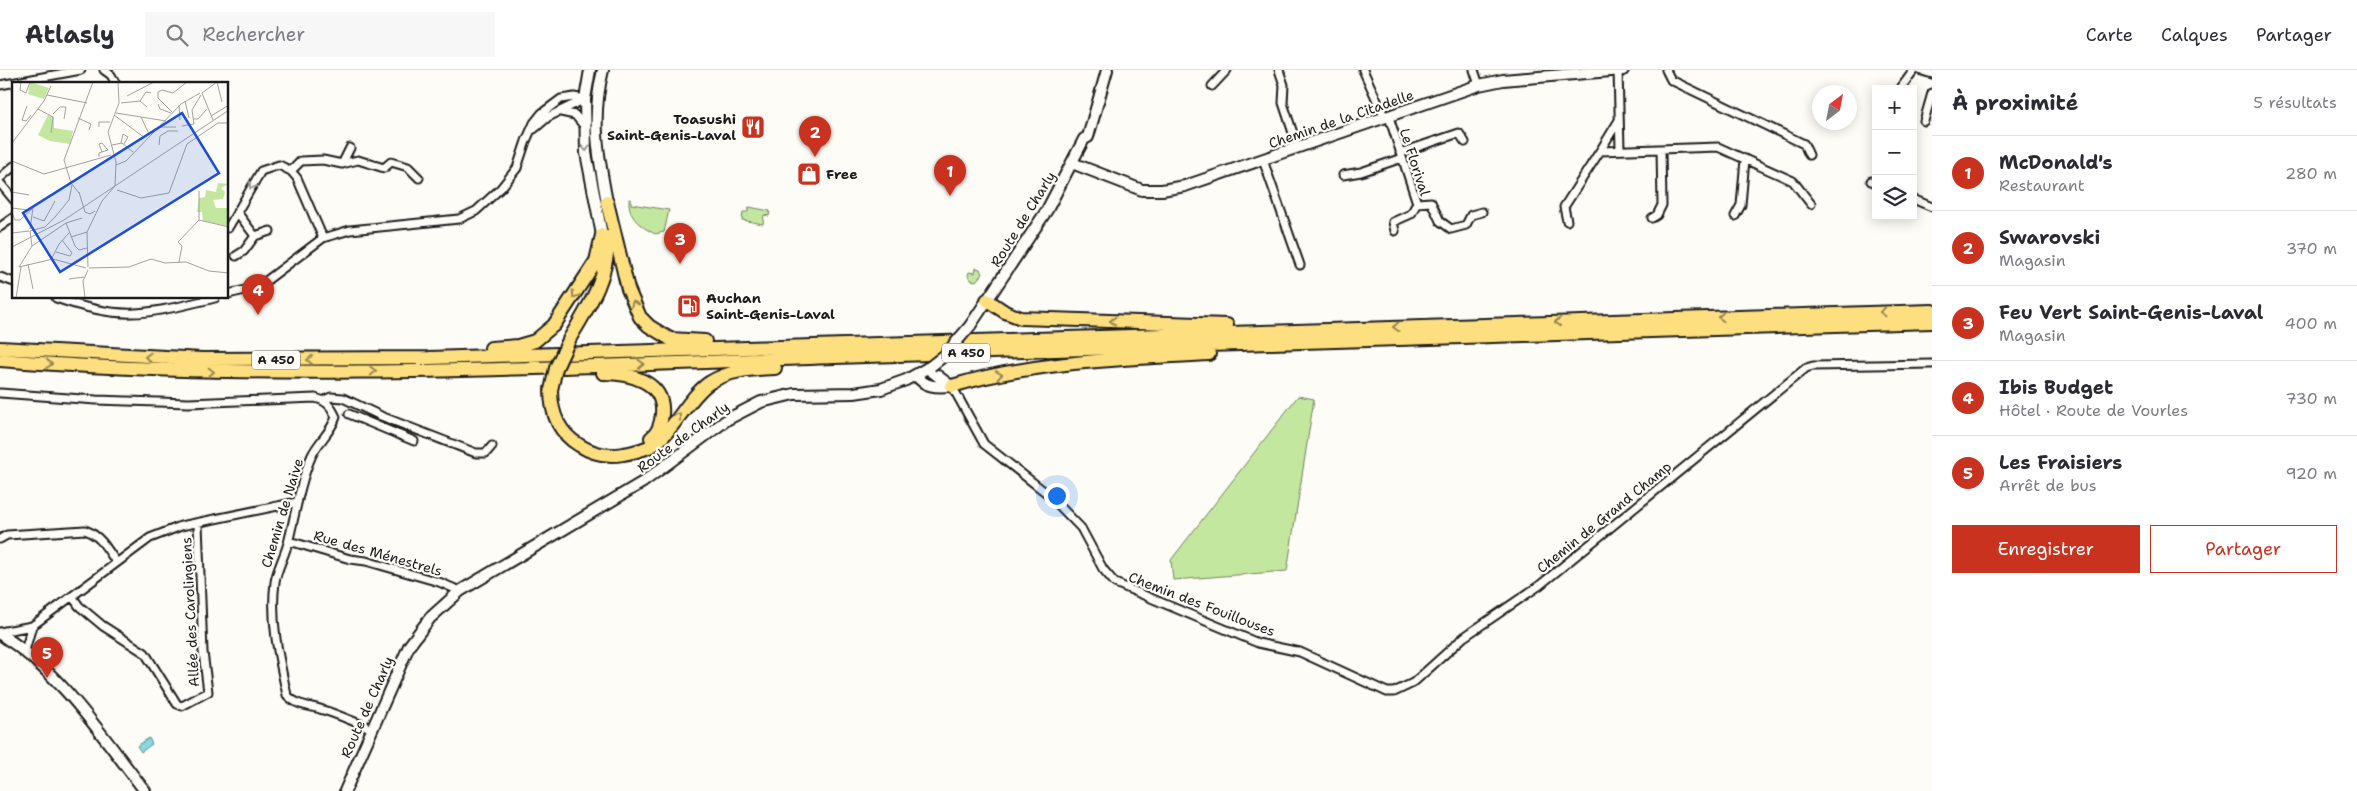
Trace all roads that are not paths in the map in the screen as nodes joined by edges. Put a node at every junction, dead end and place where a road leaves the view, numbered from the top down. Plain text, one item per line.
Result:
1 (81, 70) edge
2 (104, 70) edge
3 (590, 70) edge
4 (603, 70) edge
5 (1101, 70) edge
6 (1107, 70) edge
7 (1227, 70) edge
8 (1279, 70) edge
9 (1363, 70) edge
10 (1474, 70) edge
11 (1618, 70) edge
12 (1623, 70) edge
13 (1666, 70) edge
14 (1914, 70) edge
15 (1920, 70) edge
16 (58, 72) edge
17 (1538, 73) edge
18 (1932, 74) edge
19 (13, 82) edge
20 (115, 82) edge
21 (1479, 85) junction
22 (1903, 85) edge
23 (1212, 86) dead end
24 (598, 89) junction
25 (1932, 93) edge
26 (585, 99) junction
27 (558, 112) junction
28 (1387, 117) junction
29 (1619, 120) junction
30 (1924, 121) dead end
31 (590, 126) junction
32 (529, 135) junction
33 (1084, 138) junction
34 (1465, 142) dead end
35 (350, 148) dead end
36 (1298, 148) junction
37 (1620, 149) junction
38 (1661, 149) junction
39 (1600, 151) junction
40 (1809, 155) dead end
41 (1401, 156) junction
42 (1745, 159) junction
43 (1263, 160) junction
44 (1072, 163) junction
45 (342, 164) junction
46 (12, 168) edge
47 (290, 171) junction
48 (1343, 175) dead end
49 (0, 178) edge
50 (419, 178) dead end
51 (0, 183) edge
52 (12, 198) edge
53 (1917, 201) edge
54 (607, 202) junction
55 (1417, 203) junction
56 (1810, 204) dead end
57 (1932, 207) edge
58 (237, 212) junction
59 (1482, 212) dead end
60 (1735, 216) dead end
61 (12, 218) edge
62 (1652, 218) dead end
63 (1567, 221) dead end
64 (229, 226) edge
65 (0, 227) edge
66 (270, 231) dead end
67 (1395, 231) dead end
68 (255, 236) junction
69 (323, 238) junction
70 (605, 240) junction
71 (236, 256) dead end
72 (1300, 265) dead end
73 (229, 294) edge
74 (59, 299) edge
75 (210, 299) edge
76 (988, 300) junction
77 (1932, 310) edge
78 (1932, 322) edge
79 (1254, 332) junction
80 (1274, 343) junction
81 (784, 347) junction
82 (0, 348) edge
83 (835, 357) junction
84 (429, 358) junction
85 (0, 360) edge
86 (1932, 364) edge
87 (534, 367) junction
88 (929, 367) junction
89 (916, 375) junction
90 (952, 386) junction
91 (0, 393) edge
92 (325, 400) junction
93 (356, 405) junction
94 (349, 414) junction
95 (336, 417) junction
96 (414, 441) dead end
97 (492, 446) dead end
98 (643, 448) junction
99 (297, 502) junction
100 (198, 524) junction
101 (0, 539) edge
102 (289, 541) junction
103 (116, 562) junction
104 (460, 591) junction
105 (72, 596) junction
106 (32, 626) junction
107 (0, 633) edge
108 (25, 651) junction
109 (1300, 652) joint
110 (373, 728) junction
111 (145, 791) edge
112 (345, 791) edge

1 - 16 street
2 - 20 street
3 - 26 main road
4 - 24 main road
5 - 33 main road, Route de Charly
6 - 33 main road, Route de Charly
7 - 23 street
8 - 36 street
9 - 28 street, Le Florival
10 - 21 street
11 - 12 main road, Chemin de la Citadelle
11 - 17 main road, Chemin de la Citadelle
11 - 29 street
13 - 40 street
14 - 22 street
15 - 18 street
16 - 19 street
17 - 21 main road, Chemin de la Citadelle
21 - 28 main road, Chemin de la Citadelle
24 - 26 main road
24 - 31 main road
25 - 30 street
26 - 27 street
26 - 31 main road
26 - 32 street
27 - 31 street
27 - 32 street
28 - 36 main road, Chemin de la Citadelle
28 - 41 street, Le Florival
29 - 37 street
29 - 39 street
31 - 54 main road
31 -> 70 main road
32 - 69 street
33 - 44 main road, Route de Charly
34 - 41 street
35 - 45 street
36 - 43 main road, Chemin de la Citadelle
37 - 38 street
37 - 39 street
38 - 42 street
38 - 62 street
39 - 63 street
41 - 48 street
41 - 55 street, Le Florival
42 - 56 street
42 - 60 street
43 - 44 main road, Chemin de la Citadelle
43 - 72 street
44 - 76 main road, Route de Charly
45 - 47 street
45 - 50 street
46 - 49 street
47 -> 58 street
47 - 69 street
51 - 52 street
53 - 57 street
54 - 70 highway
81 -> 54 highway
55 - 59 street
55 - 67 street, Le Florival
58 - 64 street
58 - 68 street
61 - 65 street
66 - 68 street
68 - 71 street
69 - 73 street
70 -> 84 highway
70 - 98 highway, bridge
74 - 75 street
79 -> 76 highway
76 - 88 main road, Route de Charly, bridge
77 -> 79 highway, A 450
78 - 80 highway, A 450
79 - 81 highway, A 450
80 - 83 highway, A 450
90 -> 80 highway
81 - 84 highway, A 450
84 -> 82 highway, A 450
87 -> 83 highway, A 450
98 -> 83 highway
85 -> 87 highway, A 450
86 - 109 street, Chemin de Grand Champ
87 - 98 highway
88 - 89 main road, Route de Charly
88 - 90 main road
89 - 90 main road
89 - 104 main road, Route de Charly
90 - 109 street, Chemin des Fouillouses
91 - 92 street
92 - 93 street
92 - 95 street
93 - 94 street
93 - 97 street
94 - 95 street
94 - 96 street
95 - 99 street, Chemin de Naive
99 - 100 street
99 - 102 street, Chemin de Naive
100 - 103 street
100 - 105 street, Allée des Carolingiens
101 - 103 street
102 - 104 street, Rue des Ménestrels
102 - 110 street, Chemin de Naive
103 - 105 street
104 - 110 main road, Route de Charly
105 - 106 street
106 - 107 street
106 - 108 street
107 - 108 main road
108 - 111 main road
110 - 112 main road, Route de Charly

